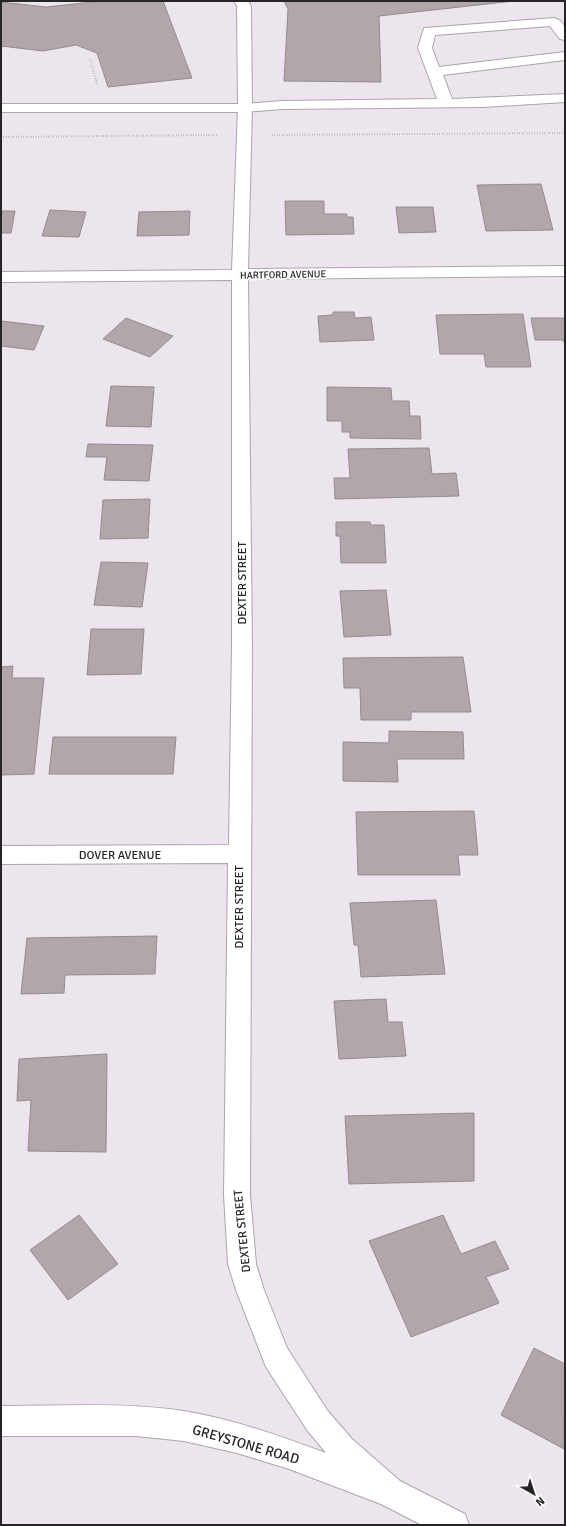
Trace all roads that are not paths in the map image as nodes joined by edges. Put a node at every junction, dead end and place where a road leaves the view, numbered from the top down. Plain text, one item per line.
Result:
1 (242, 1) edge
2 (560, 21) edge
3 (565, 36) edge
4 (565, 56) edge
5 (434, 72) junction
6 (565, 98) edge
7 (446, 103) junction
8 (1, 108) edge
9 (245, 108) junction
10 (565, 271) edge
11 (240, 274) junction
12 (1, 277) edge
13 (239, 854) junction
14 (1, 855) edge
15 (1, 1420) edge
16 (389, 1492) junction
17 (454, 1525) edge

1 - 9 street, DEXTER STREET
2 - 3 street
2 - 5 street
4 - 5 street
5 - 7 street
6 - 7 street
7 - 9 street
8 - 9 street
9 - 11 street, DEXTER STREET
10 - 11 street, HARTFORD AVENUE
11 - 12 street, HARTFORD AVENUE
11 - 13 street, DEXTER STREET
13 - 14 street, DOVER AVENUE
13 - 16 street, DEXTER STREET
15 - 16 street, GREYSTONE ROAD
16 - 17 street, GREYSTONE ROAD

